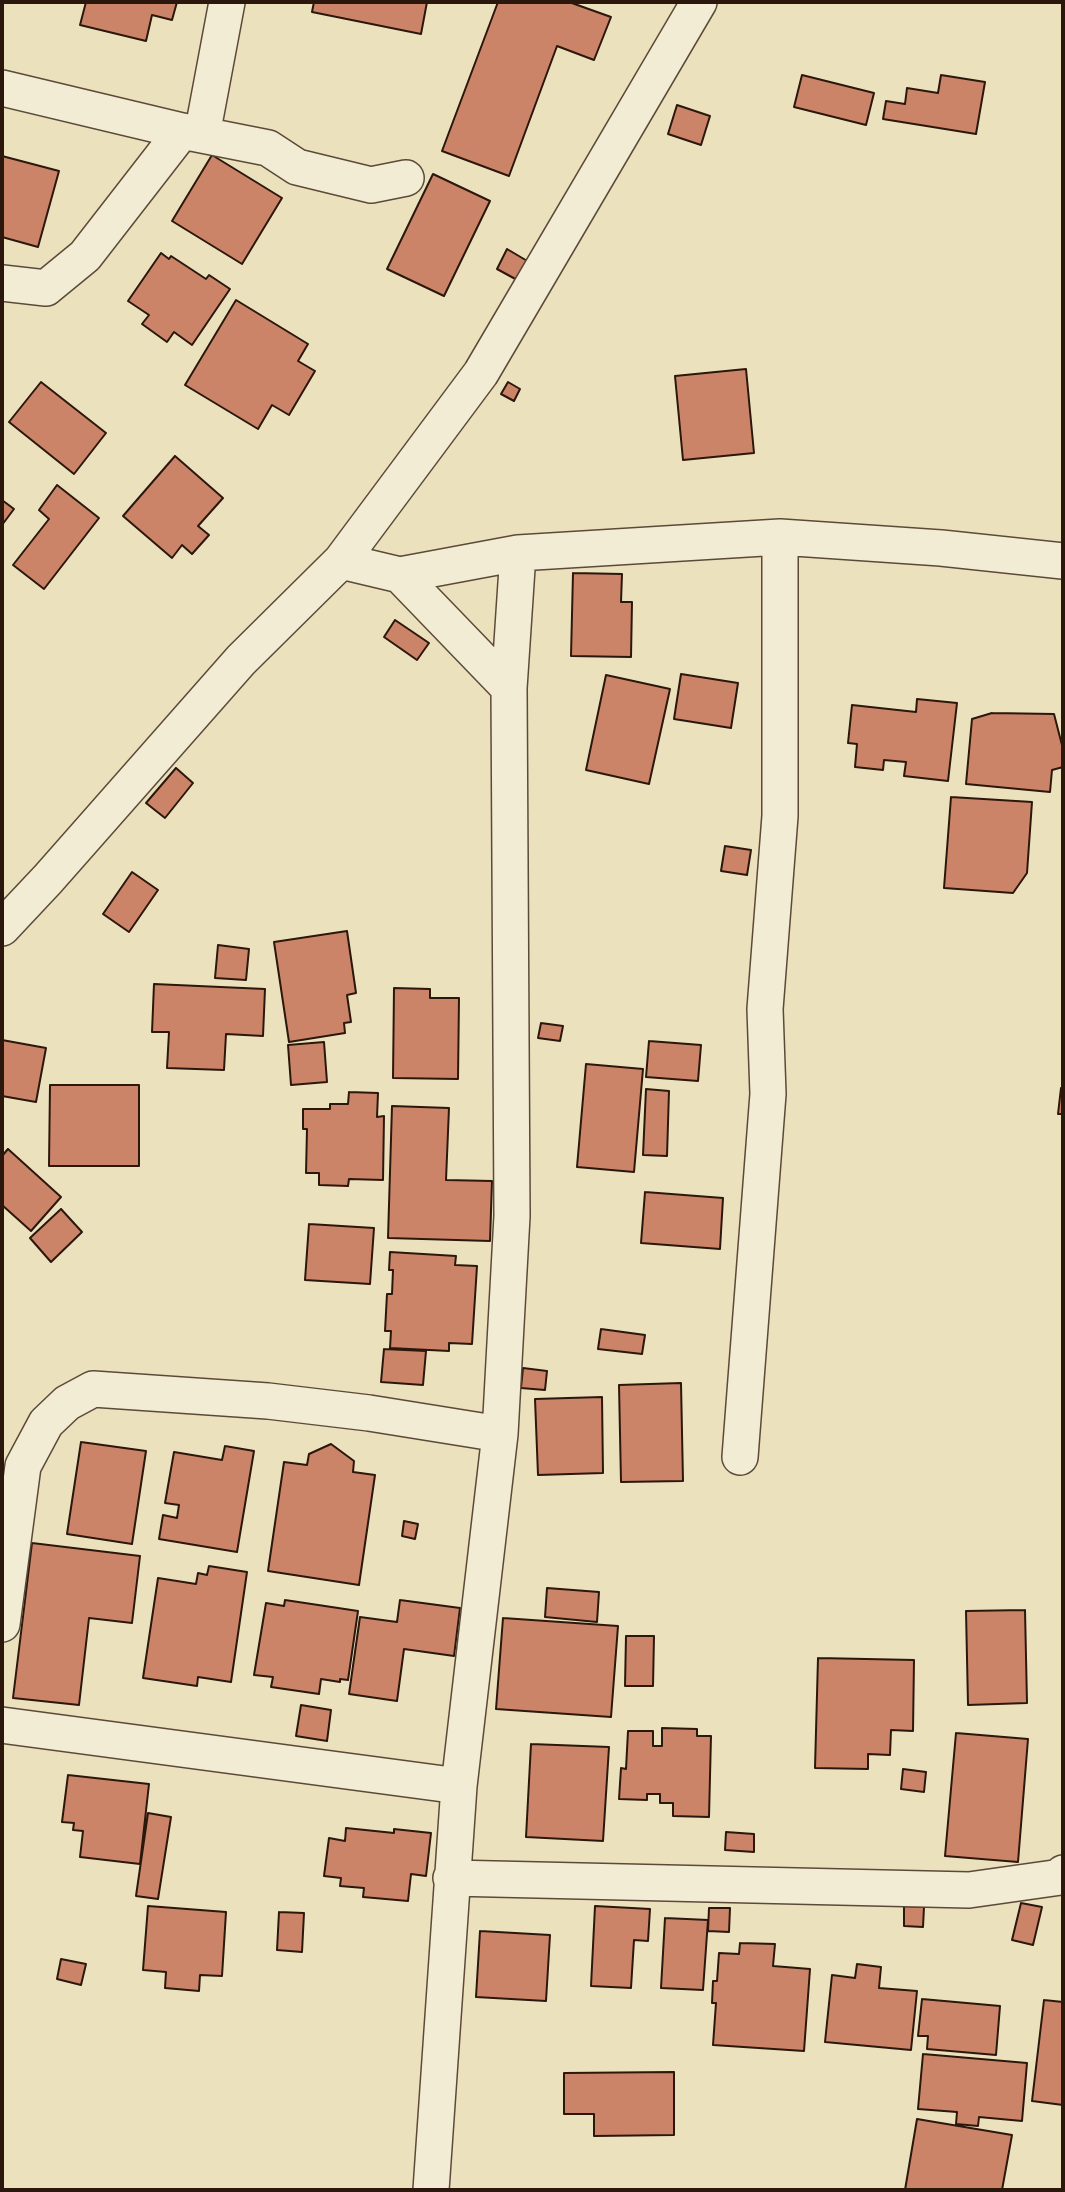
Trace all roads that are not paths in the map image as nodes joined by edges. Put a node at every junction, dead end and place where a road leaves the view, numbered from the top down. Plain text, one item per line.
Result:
1 (227, 2) edge
2 (699, 2) edge
3 (2, 88) edge
4 (192, 133) junction
5 (406, 178) dead end
6 (2, 283) edge
7 (780, 537) junction
8 (518, 552) junction
9 (341, 561) junction
10 (1063, 561) edge
11 (400, 575) junction
12 (509, 688) junction
13 (2, 928) edge
14 (500, 1434) junction
15 (740, 1457) dead end
16 (2, 1624) edge
17 (2, 1725) edge
18 (459, 1786) junction
19 (1063, 1873) edge
20 (451, 1878) junction
21 (431, 2190) edge

1 - 4 street
2 - 9 street
3 - 4 street
4 - 5 street
4 - 6 street
7 - 8 street
7 - 10 street
7 - 15 street
8 - 11 street
8 - 12 street
9 - 11 street
9 - 13 street
11 - 12 street
12 - 14 street
14 - 16 street
14 - 18 street
17 - 18 street
18 - 20 street
19 - 20 street
20 - 21 street

